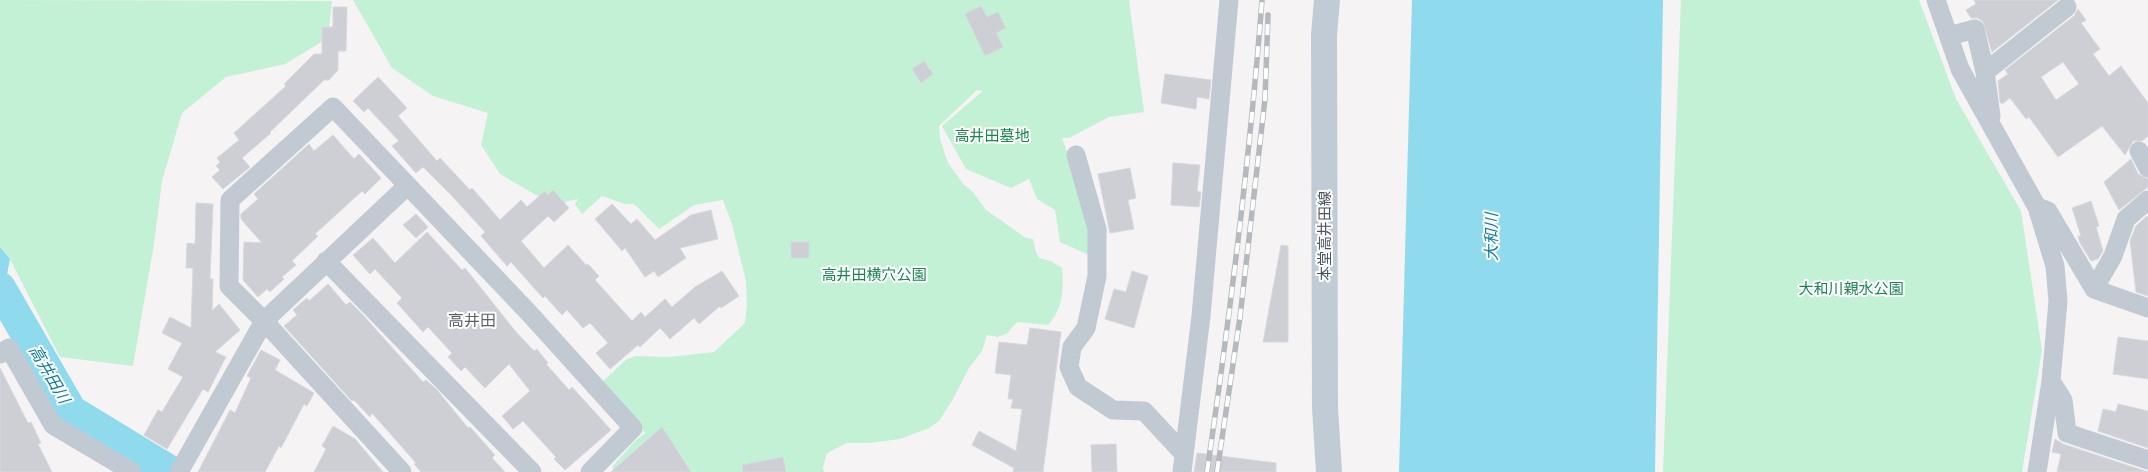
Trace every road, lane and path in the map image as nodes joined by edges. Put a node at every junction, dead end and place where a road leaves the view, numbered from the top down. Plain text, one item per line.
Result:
1 (1229, 0) edge
2 (1327, 0) edge
3 (1936, 0) edge
4 (2067, 7) dead end
5 (1949, 36) junction
6 (1985, 72) junction
7 (1992, 127) junction
8 (2138, 151) dead end
9 (1076, 155) dead end
10 (2148, 168) edge
11 (407, 186) junction
12 (2148, 200) edge
13 (2037, 207) junction
14 (326, 261) junction
15 (2094, 289) junction
16 (2148, 308) edge
17 (264, 321) junction
18 (0, 354) edge
19 (2051, 382) junction
20 (2148, 460) edge
21 (1183, 463) edge
22 (180, 470) edge
23 (132, 472) edge
24 (402, 472) edge
25 (532, 472) edge
26 (590, 472) edge
27 (1329, 472) edge
28 (2037, 472) edge

1 - 21 street
2 - 27 main road, 本堂高井田線
3 - 5 street
4 - 6 street
5 - 6 street
5 - 7 street
6 - 7 street
7 - 13 street
8 - 10 street
9 - 21 street
11 - 14 street
11 - 17 street
11 - 26 street
12 - 15 street
13 - 15 street
13 - 19 street
14 - 17 street
14 - 25 street
15 - 16 street
17 - 22 street
17 - 24 street
18 - 23 street
19 - 20 street
19 - 28 street

